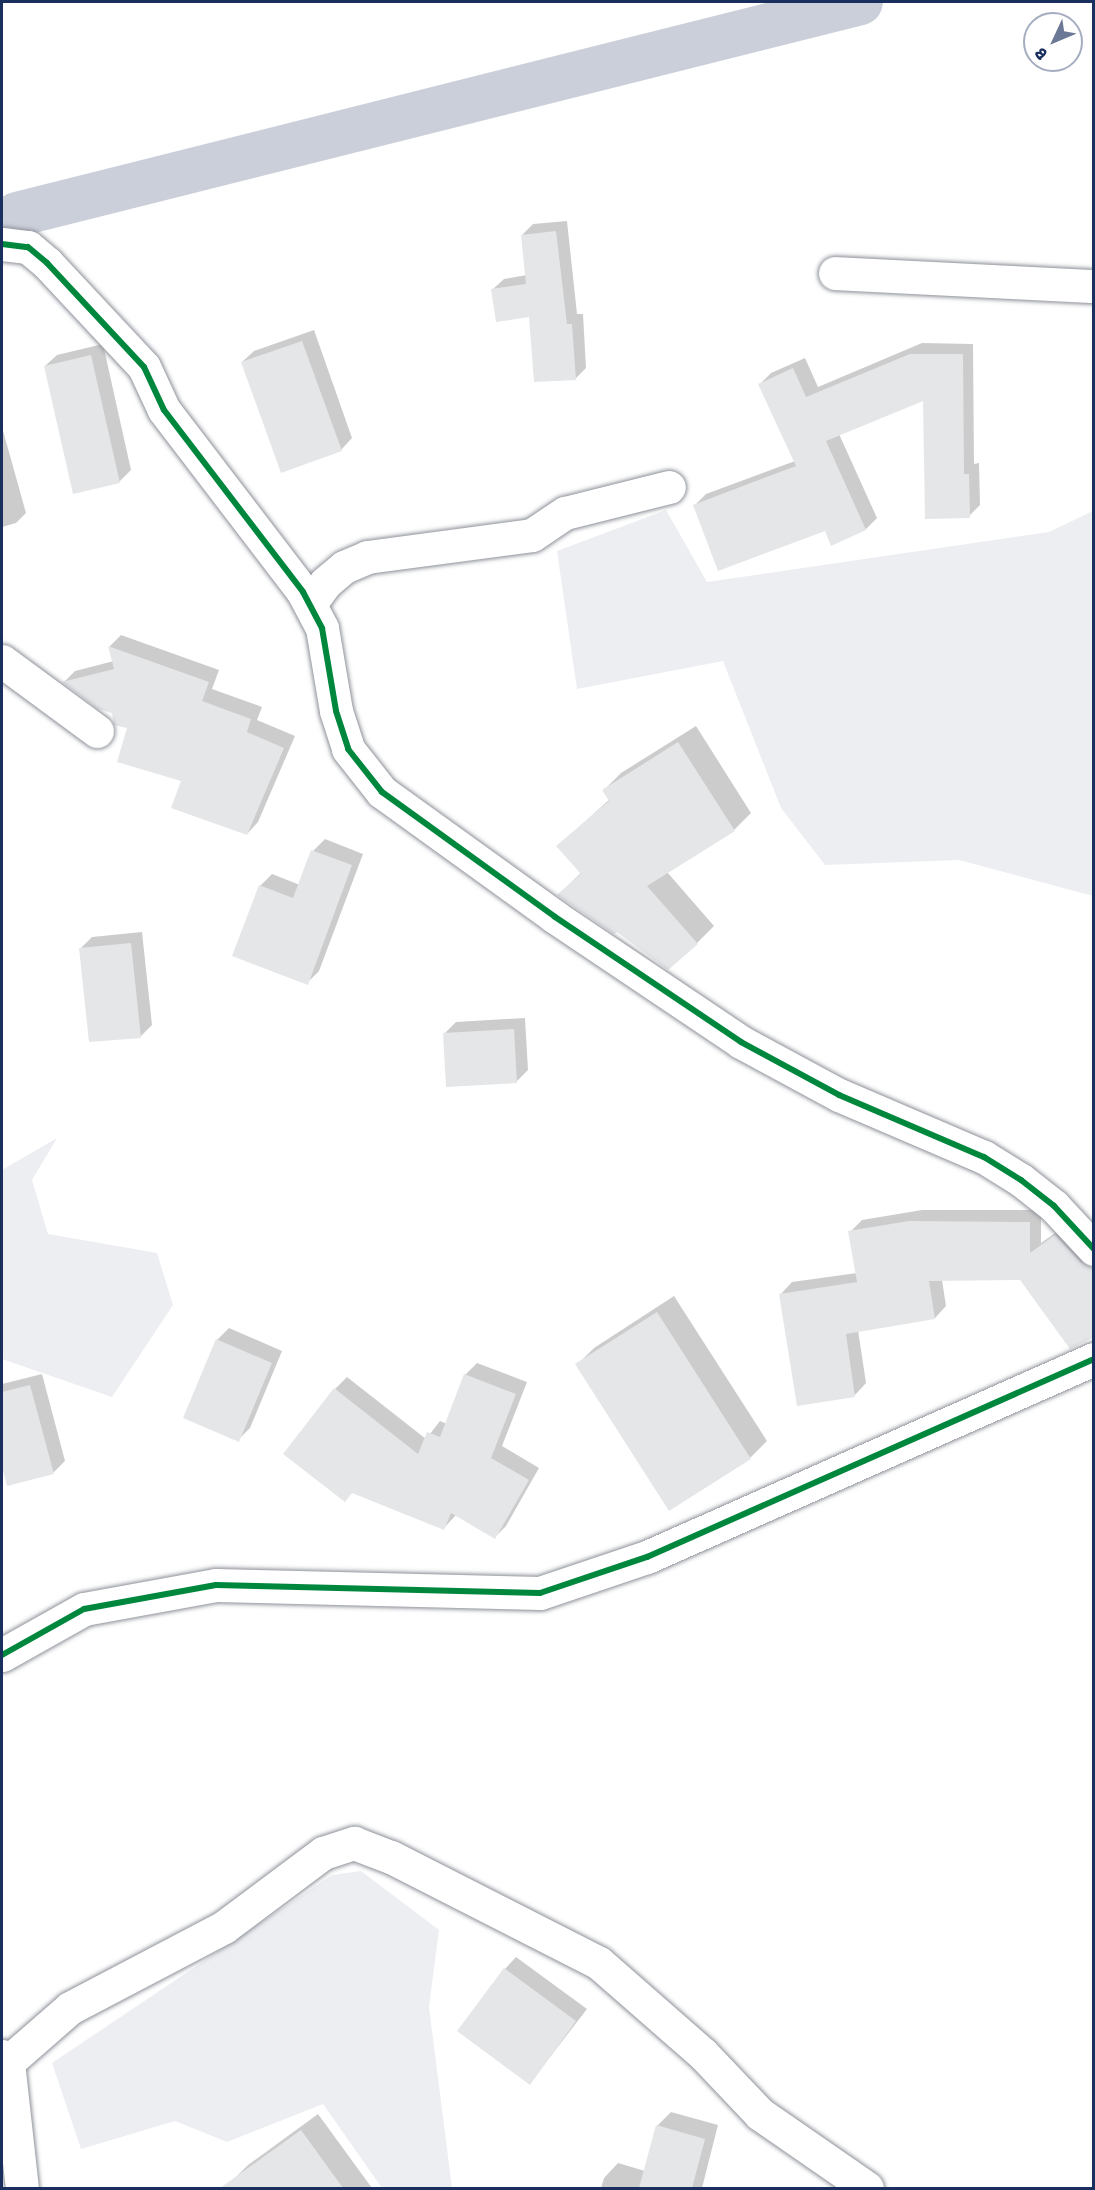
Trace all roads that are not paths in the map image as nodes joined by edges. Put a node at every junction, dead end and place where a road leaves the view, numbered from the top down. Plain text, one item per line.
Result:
1 (2, 244) edge
2 (835, 273) dead end
3 (1094, 286) edge
4 (669, 487) dead end
5 (310, 604) junction
6 (2, 662) edge
7 (97, 731) dead end
8 (1094, 1249) edge
9 (1094, 1359) edge
10 (2, 1655) edge
11 (5, 2059) edge
12 (22, 2188) edge
13 (867, 2188) edge

1 - 5 street
2 - 3 street
4 - 5 street
5 - 8 street
6 - 7 street
9 - 10 street
11 - 12 street
11 - 13 street

